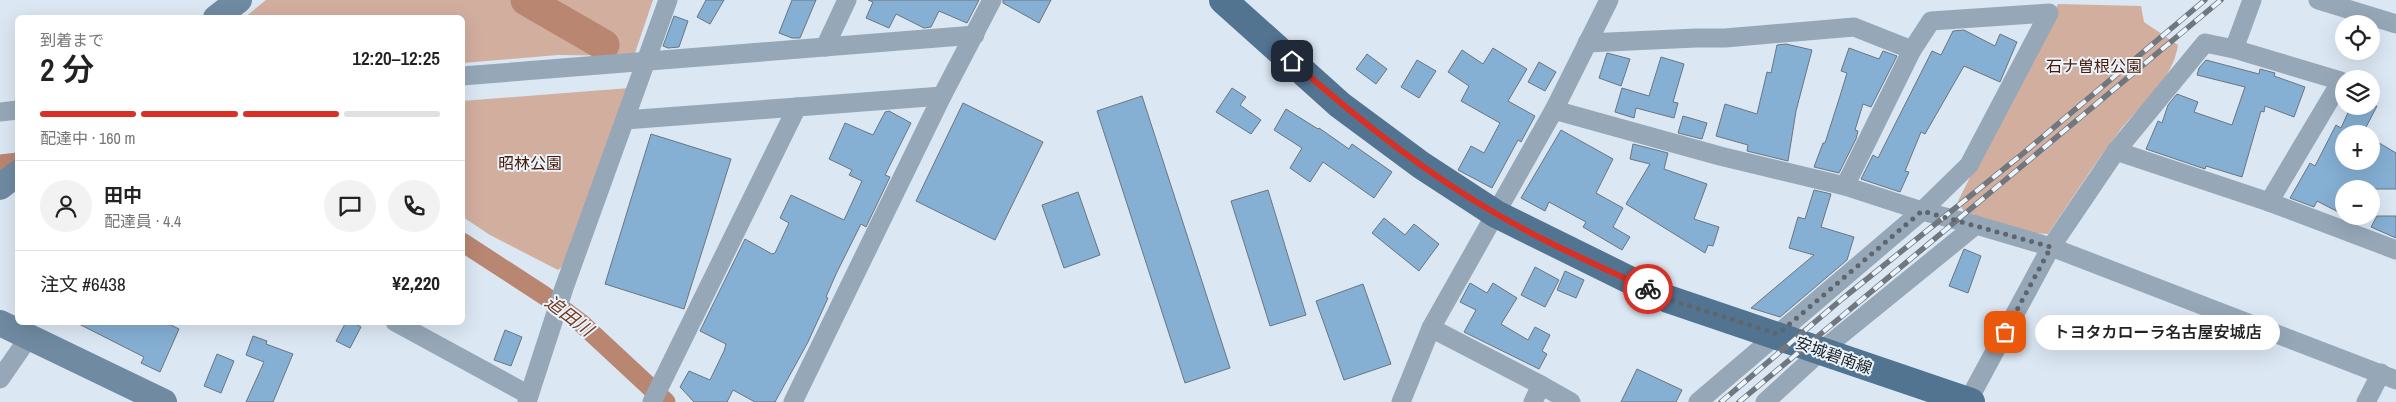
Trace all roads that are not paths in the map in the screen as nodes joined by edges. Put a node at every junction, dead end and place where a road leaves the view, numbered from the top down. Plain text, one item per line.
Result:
1 (239, 0) edge
2 (668, 0) edge
3 (847, 0) edge
4 (992, 0) edge
5 (1223, 0) edge
6 (1609, 0) edge
7 (2252, 0) edge
8 (2318, 0) edge
9 (220, 15) edge
10 (2396, 24) edge
11 (975, 35) junction
12 (1587, 43) junction
13 (825, 47) junction
14 (2234, 49) junction
15 (1912, 50) junction
16 (645, 62) junction
17 (465, 76) edge
18 (942, 96) junction
19 (797, 107) junction
20 (15, 110) edge
21 (1554, 110) junction
22 (0, 112) edge
23 (625, 120) junction
24 (2116, 151) junction
25 (1845, 186) junction
26 (2269, 202) junction
27 (1922, 211) junction
28 (1496, 214) junction
29 (1976, 225) junction
30 (2051, 247) junction
31 (2396, 250) edge
32 (0, 323) edge
33 (401, 325) edge
34 (1431, 328) junction
35 (1778, 334) junction
36 (29, 337) junction
37 (1821, 351) junction
38 (2388, 377) edge
39 (0, 379) edge
40 (1537, 394) edge
41 (655, 396) edge
42 (528, 399) edge
43 (164, 402) edge
44 (793, 402) edge
45 (1401, 402) edge
46 (1571, 402) edge
47 (1698, 402) edge
48 (1765, 402) edge
49 (1969, 402) edge
50 (2366, 402) edge

1 - 9 street
2 - 16 street
3 - 13 street
4 - 11 street
5 - 28 main road, 安城碧南線
6 - 12 street
7 - 14 street
8 - 10 street
11 - 13 street
11 - 18 street
12 - 15 street
12 - 21 street
13 - 16 street
14 - 24 street
14 - 26 street
15 - 25 street
15 - 27 street
16 - 17 street
16 - 23 street
18 - 19 street
18 - 44 street
19 - 23 street
19 - 41 street
20 - 22 street
21 - 25 street
21 - 28 street
23 - 42 street
24 - 26 street
24 - 30 street
25 - 27 street
26 - 31 street
27 - 29 street
27 - 35 street
28 - 34 street
28 - 35 main road, 安城碧南線
29 - 30 street
29 - 37 street
30 - 38 street
30 - 49 street
32 - 36 street
33 - 42 street
34 - 40 street
34 - 45 street
35 - 37 main road, 安城碧南線
35 - 47 street
36 - 39 street
36 - 43 street
37 - 48 street
37 - 49 main road, 安城碧南線
38 - 50 street
40 - 46 street

